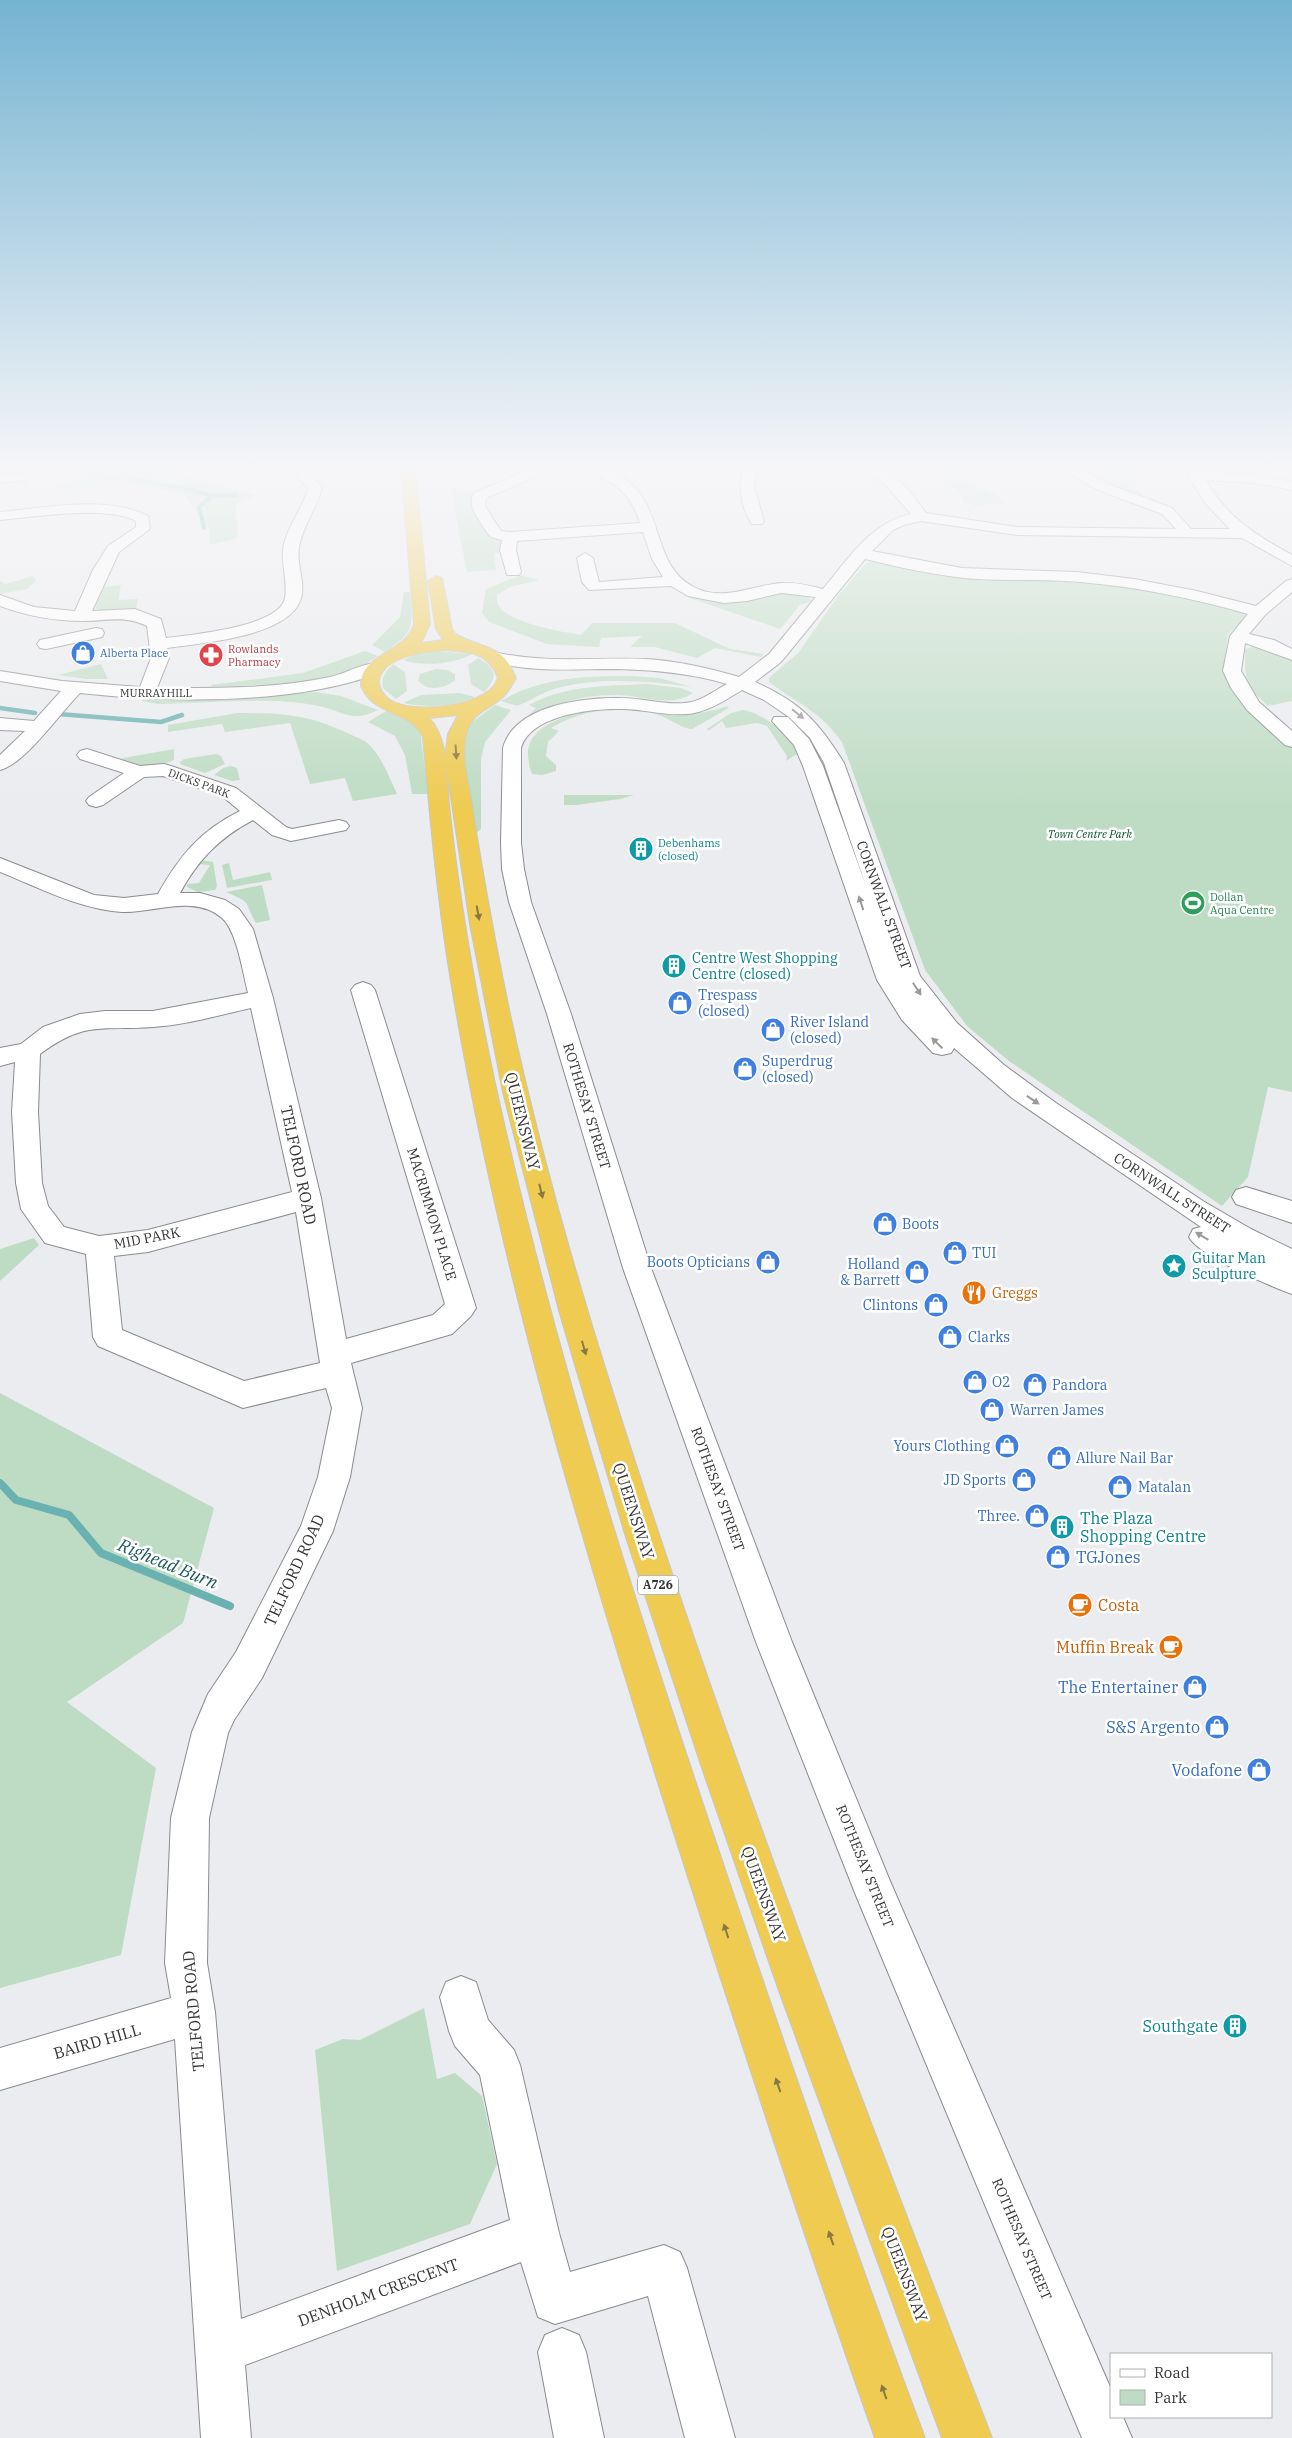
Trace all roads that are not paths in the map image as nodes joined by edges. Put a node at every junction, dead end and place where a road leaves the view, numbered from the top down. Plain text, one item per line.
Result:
1 (97, 580) edge
2 (291, 580) edge
3 (418, 580) edge
4 (436, 580) edge
5 (590, 580) edge
6 (674, 580) joint
7 (838, 580) edge
8 (1104, 580) edge
9 (1292, 584) edge
10 (826, 594) junction
11 (0, 600) edge
12 (1258, 612) junction
13 (51, 614) junction
14 (81, 616) junction
15 (96, 633) dead end
16 (1238, 636) junction
17 (159, 644) junction
18 (467, 647) junction
19 (1292, 655) edge
20 (494, 657) junction
21 (390, 658) junction
22 (0, 676) edge
23 (312, 687) junction
24 (733, 687) junction
25 (75, 688) junction
26 (502, 688) junction
27 (146, 693) junction
28 (396, 707) junction
29 (473, 707) junction
30 (0, 724) edge
31 (39, 727) junction
32 (1292, 741) edge
33 (88, 755) dead end
34 (0, 764) edge
35 (139, 772) junction
36 (96, 801) dead end
37 (256, 811) junction
38 (339, 826) dead end
39 (5, 871) edge
40 (166, 900) junction
41 (363, 990) dead end
42 (260, 998) junction
43 (28, 1051) junction
44 (0, 1056) edge
45 (1246, 1197) dead end
46 (308, 1198) junction
47 (1292, 1212) edge
48 (99, 1247) junction
49 (1292, 1261) edge
50 (1292, 1282) edge
51 (336, 1363) junction
52 (461, 1997) dead end
53 (194, 2012) junction
54 (0, 2069) edge
55 (536, 2233) junction
56 (221, 2350) junction
57 (562, 2352) dead end
58 (226, 2438) edge
59 (579, 2438) edge
60 (710, 2438) edge
61 (900, 2438) edge
62 (967, 2438) edge
63 (1107, 2438) edge

1 - 14 street
2 - 17 street
3 - 21 highway
4 - 18 highway
5 - 6 street
6 - 10 street
7 - 10 street, ROTHESAY STREET
8 - 12 street
9 - 12 street
10 - 24 street, ROTHESAY STREET
11 - 13 street
12 - 16 street
13 - 14 street
13 - 15 street
14 - 17 street
16 - 19 street
16 - 32 street
17 - 27 street
18 - 20 highway
18 - 21 highway
20 - 24 street, CORNWALL STREET
20 - 26 highway
21 - 23 street, MURRAYHILL
21 - 28 highway
22 - 25 street, MURRAYHILL
23 - 27 street, MURRAYHILL
23 - 28 street, MURRAYHILL
24 - 26 street, CORNWALL STREET
24 -> 49 street, CORNWALL STREET
50 -> 24 street, CORNWALL STREET
24 - 63 street, ROTHESAY STREET
25 - 27 street, MURRAYHILL
25 - 31 street
26 - 29 highway, A726
28 - 29 highway, A726
61 -> 28 highway, QUEENSWAY / A726
29 -> 62 highway, QUEENSWAY / A726
30 - 31 street
31 - 34 street
33 - 35 street, DICKS PARK
35 - 36 street, DICKS PARK
35 - 37 street, DICKS PARK
37 - 38 street, DICKS PARK
37 - 40 street
39 - 40 street, TELFORD ROAD
40 - 42 street, TELFORD ROAD
41 - 51 street, MACRIMMON PLACE
42 - 43 street
42 - 46 street, TELFORD ROAD
43 - 44 street
43 - 48 street, MID PARK
45 - 47 street
46 - 48 street, MID PARK
46 - 51 street, TELFORD ROAD
48 - 51 street
51 - 53 street, TELFORD ROAD
52 - 55 street
53 - 54 street, BAIRD HILL
53 - 56 street, TELFORD ROAD
55 - 56 street, DENHOLM CRESCENT
55 - 60 street
56 - 58 street, TELFORD ROAD
57 - 59 street

